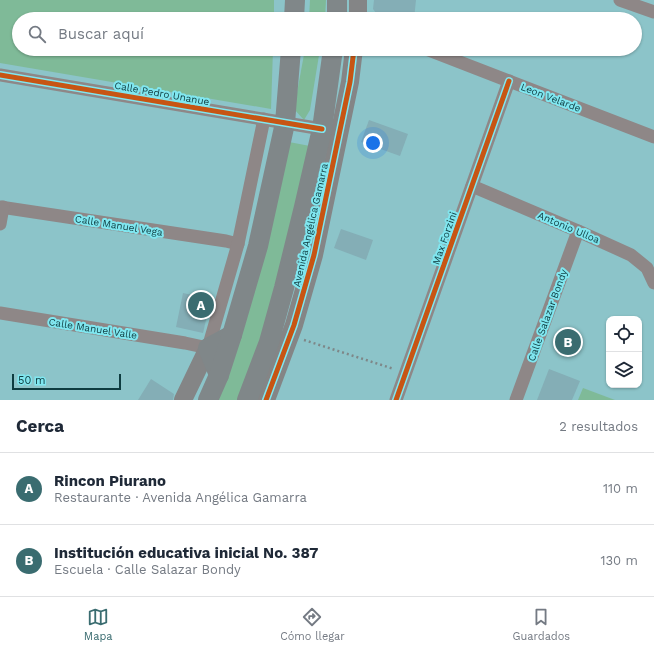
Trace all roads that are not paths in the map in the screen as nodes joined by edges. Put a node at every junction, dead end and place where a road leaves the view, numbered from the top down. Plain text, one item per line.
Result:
1 (295, 0) edge
2 (358, 0) edge
3 (620, 0) edge
4 (294, 12) edge
5 (358, 12) edge
6 (654, 12) edge
7 (291, 56) edge
8 (332, 56) edge
9 (353, 56) edge
10 (444, 56) edge
11 (0, 75) edge
12 (509, 81) junction
13 (264, 119) junction
14 (285, 123) junction
15 (322, 130) junction
16 (654, 137) edge
17 (472, 186) junction
18 (2, 207) edge
19 (0, 224) edge
20 (578, 231) junction
21 (238, 244) junction
22 (654, 283) edge
23 (0, 313) edge
24 (232, 335) junction
25 (208, 348) junction
26 (218, 375) junction
27 (183, 400) edge
28 (208, 400) edge
29 (247, 400) edge
30 (266, 400) edge
31 (396, 400) edge
32 (516, 400) edge

1 - 4 main road
2 - 5 main road
3 - 6 street
7 - 14 main road
8 - 15 main road, Avenida Angélica Gamarra
9 - 30 main road, Avenida Angélica Gamarra
10 - 12 street, Leon Velarde
11 - 13 street, Calle Pedro Unanue
12 - 16 street, Leon Velarde
12 - 17 street, Max Forzini
13 - 14 street, Calle Pedro Unanue
13 - 21 street
14 - 15 street, Calle Pedro Unanue
14 - 24 main road
15 - 29 main road, Avenida Angélica Gamarra
17 - 20 street, Antonio Ulloa
17 - 31 street, Max Forzini
18 - 19 street
18 - 21 street, Calle Manuel Vega
20 - 22 street, Antonio Ulloa
20 - 32 street, Calle Salazar Bondy
21 - 25 street
23 - 25 street, Calle Manuel Valle
24 - 25 main road
24 - 26 main road
25 - 26 main road
25 - 27 main road
26 - 28 main road

